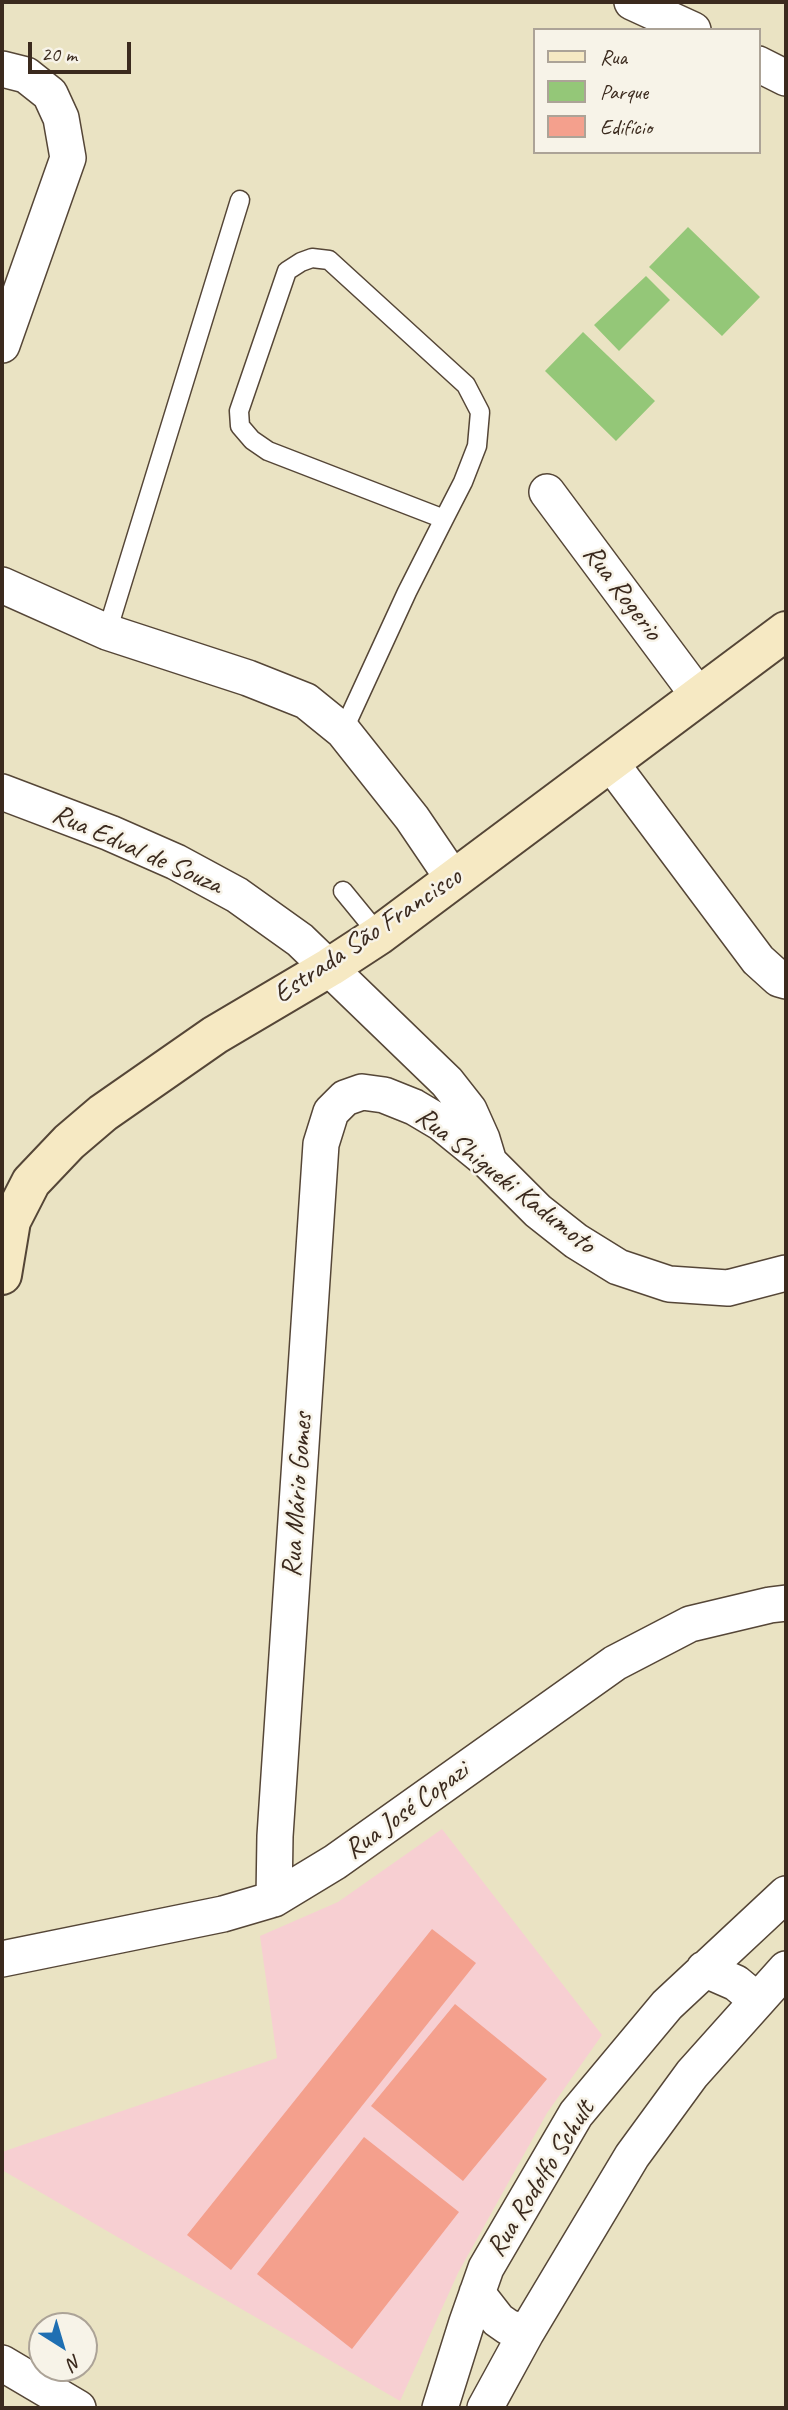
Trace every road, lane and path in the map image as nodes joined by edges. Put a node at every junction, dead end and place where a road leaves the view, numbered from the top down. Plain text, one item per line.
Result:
1 (632, 2) edge
2 (689, 28) edge
3 (760, 65) edge
4 (2, 69) edge
5 (786, 78) edge
6 (240, 200) dead end
7 (2, 345) edge
8 (547, 492) dead end
9 (444, 519) junction
10 (2, 585) edge
11 (786, 631) edge
12 (107, 632) junction
13 (698, 695) junction
14 (343, 731) junction
15 (610, 762) junction
16 (2, 792) edge
17 (454, 880) junction
18 (343, 891) dead end
19 (379, 935) junction
20 (330, 967) junction
21 (786, 981) edge
22 (345, 1098) joint
23 (489, 1162) junction
24 (786, 1273) edge
25 (2, 1275) edge
26 (786, 1603) edge
27 (786, 1894) edge
28 (274, 1899) junction
29 (2, 1959) edge
30 (704, 1969) junction
31 (786, 1969) edge
32 (753, 2004) junction
33 (477, 2293) junction
34 (527, 2333) junction
35 (4, 2375) edge
36 (78, 2408) edge
37 (440, 2408) edge
38 (485, 2408) edge

1 - 2 street
3 - 5 street
4 - 7 street
6 - 12 lane
8 - 13 street, Rua Rogerio
9 - 9 lane
9 - 14 lane
10 - 12 street
11 - 13 main road, Estrada São Francisco
12 - 14 street
13 - 15 main road, Estrada São Francisco
14 - 17 street
15 - 17 main road, Estrada São Francisco
15 - 21 street
16 - 20 street, Rua Edval de Souza
17 - 19 main road, Estrada São Francisco
18 - 19 lane
19 - 20 main road, Estrada São Francisco
20 - 23 street, Rua Edval de Souza
20 - 25 main road, Estrada São Francisco
22 - 23 street, Rua Shigueki Kadumoto
22 - 28 street, Rua Mário Gomes
23 - 24 street, Rua Shigueki Kadumoto
26 - 28 street, Rua José Copazi
27 - 30 street, Rua Rodolfo Schult
28 - 29 street, Rua José Copazi
30 - 32 street
30 - 33 street, Rua Rodolfo Schult
31 - 32 street
32 - 34 street
33 - 34 street
33 - 37 street, Rua Rodolfo Schult
34 - 38 street
35 - 36 street

